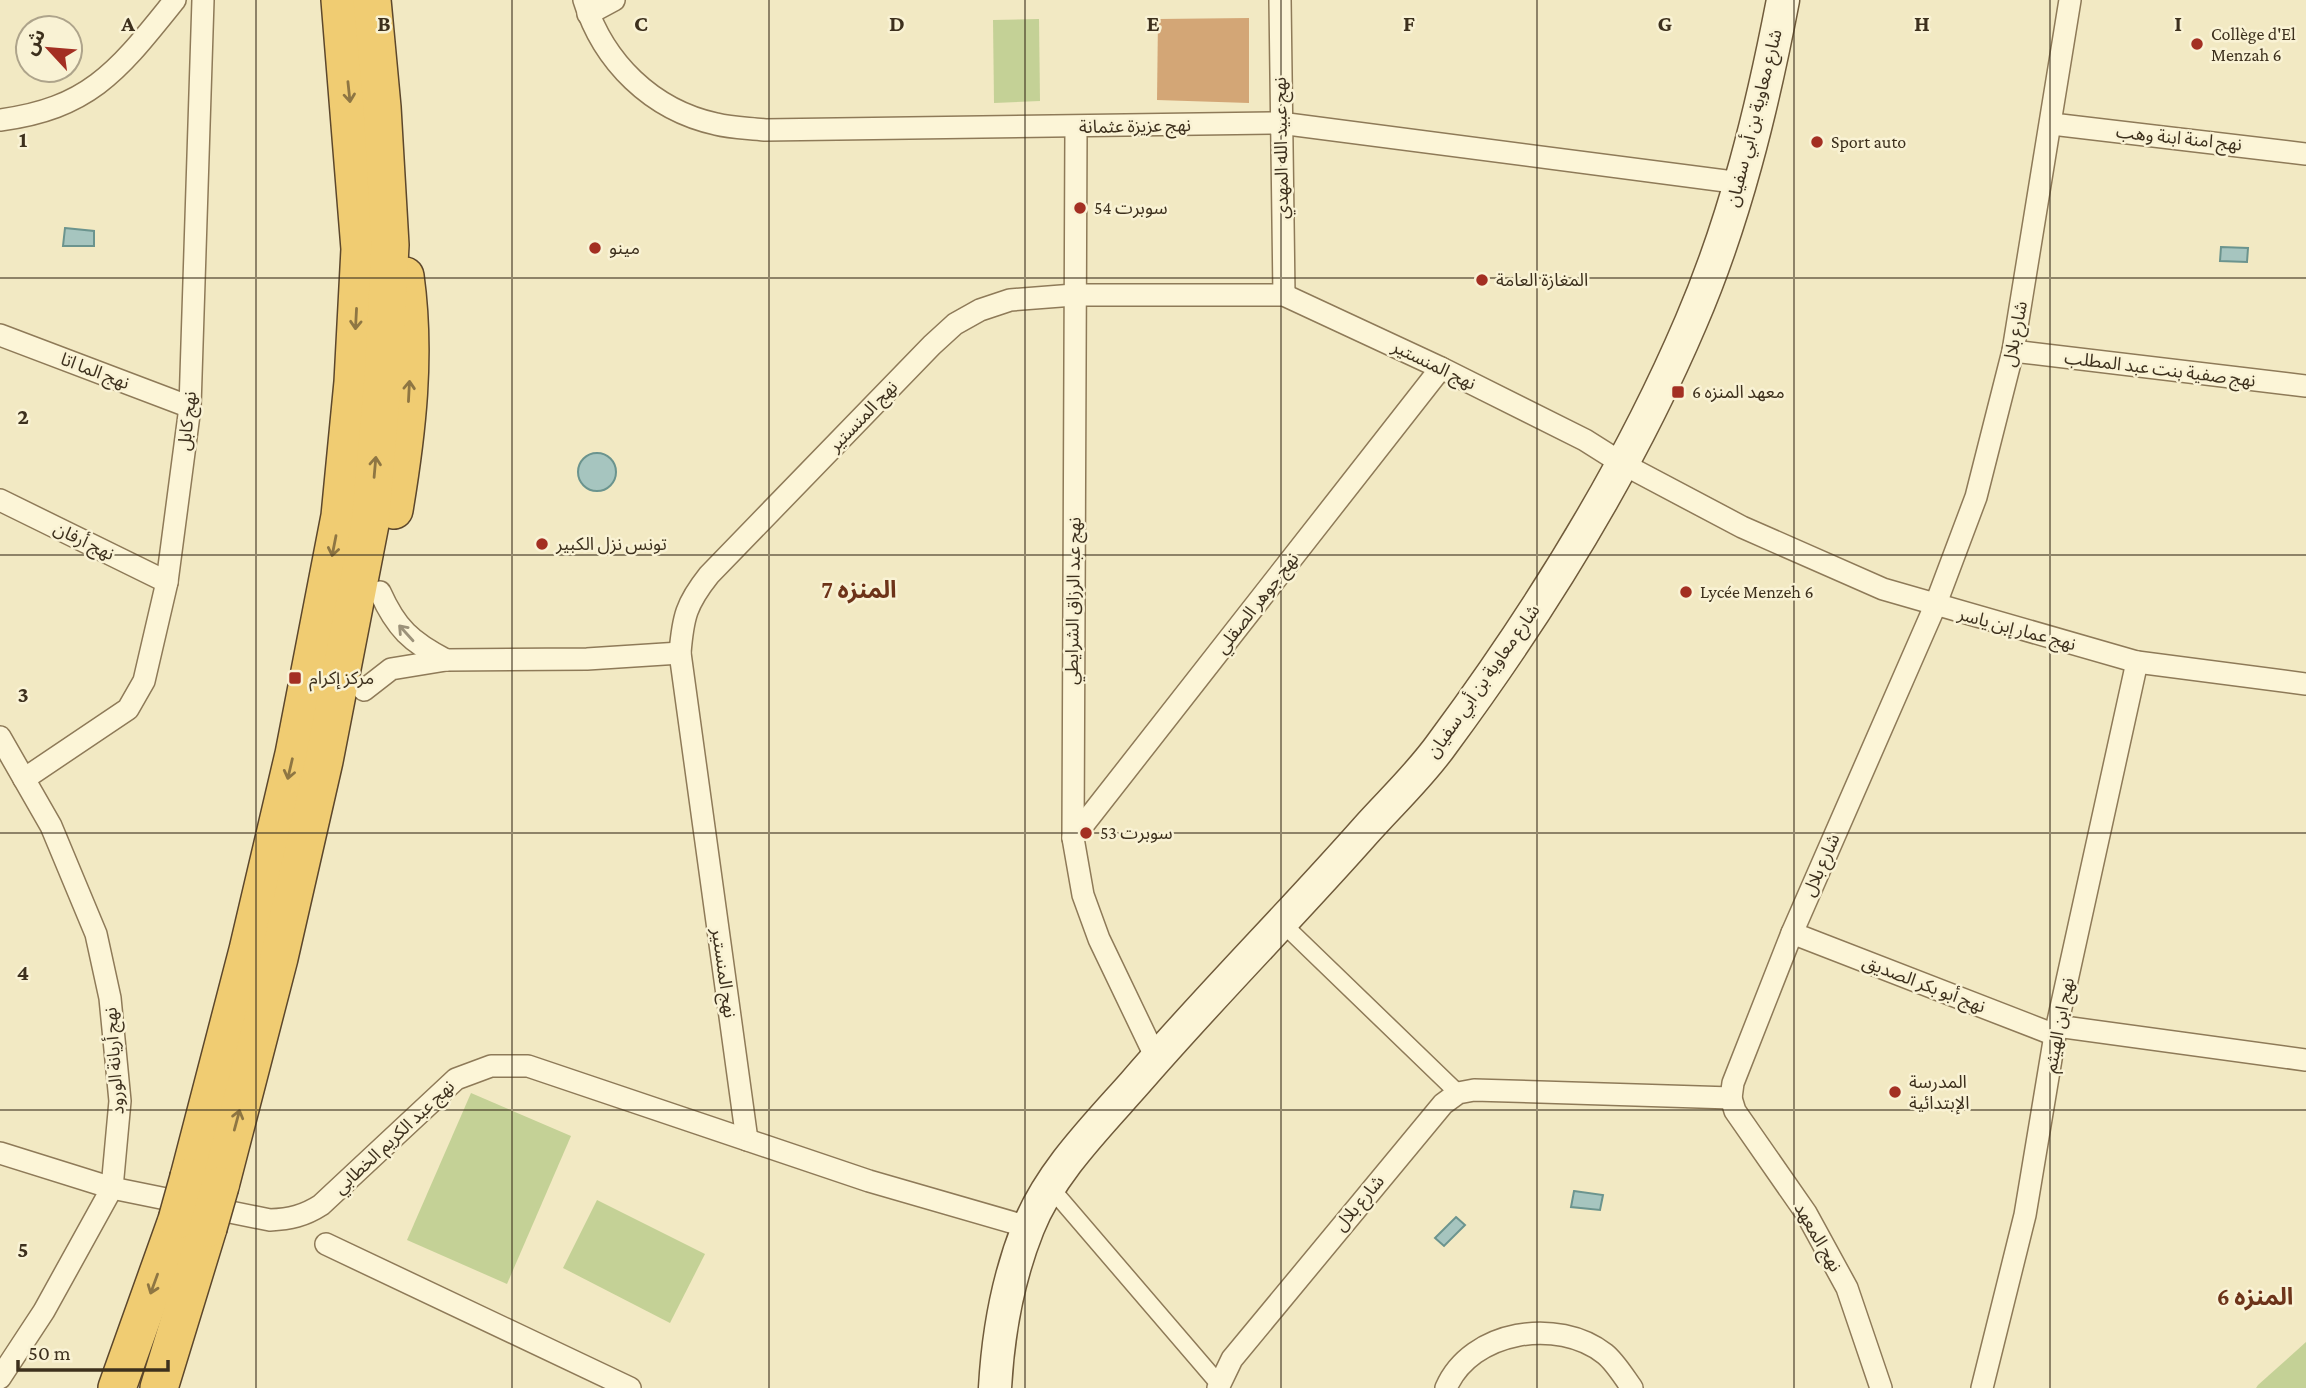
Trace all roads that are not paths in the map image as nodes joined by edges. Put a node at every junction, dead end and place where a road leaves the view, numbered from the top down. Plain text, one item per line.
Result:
1 (175, 0) edge
2 (203, 0) edge
3 (334, 0) edge
4 (340, 0) edge
5 (372, 0) edge
6 (378, 0) edge
7 (614, 0) edge
8 (1280, 0) edge
9 (1783, 0) edge
10 (2070, 0) edge
11 (586, 7) edge
12 (362, 55) junction
13 (382, 107) junction
14 (0, 120) edge
15 (1280, 123) junction
16 (2052, 124) junction
17 (1076, 128) junction
18 (2306, 154) edge
19 (1741, 183) junction
20 (1074, 295) junction
21 (1284, 295) junction
22 (0, 335) edge
23 (2013, 351) junction
24 (1441, 368) junction
25 (2306, 386) edge
26 (190, 407) junction
27 (1623, 464) junction
28 (0, 500) edge
29 (167, 582) junction
30 (380, 592) junction
31 (1934, 606) junction
32 (680, 653) junction
33 (446, 660) junction
34 (2137, 662) junction
35 (2306, 684) edge
36 (364, 690) junction
37 (0, 737) edge
38 (24, 779) junction
39 (1073, 838) junction
40 (1283, 924) junction
41 (1792, 933) junction
42 (279, 958) junction
43 (2056, 1031) junction
44 (1156, 1058) junction
45 (2306, 1060) edge
46 (1458, 1093) junction
47 (1731, 1098) junction
48 (747, 1140) junction
49 (0, 1153) edge
50 (204, 1181) junction
51 (112, 1188) junction
52 (1050, 1188) junction
53 (192, 1224) junction
54 (1028, 1227) junction
55 (326, 1244) dead end
56 (0, 1378) edge
57 (1218, 1386) edge
58 (117, 1388) edge
59 (159, 1388) edge
60 (630, 1388) edge
61 (995, 1388) edge
62 (1446, 1388) edge
63 (1632, 1388) edge
64 (1881, 1388) edge
65 (1982, 1388) edge

1 - 14 street
2 - 26 street, نهج كابل
3 - 12 highway
4 - 12 highway
5 - 12 highway
6 - 12 highway
7 - 11 street
8 - 15 street, نهج عبيد الله المهدي
9 - 19 main road, شارع معاوية بن أبي سفيان
10 - 16 street, شارع بلال
11 - 17 street, نهج عزيزة عثمانة
12 - 13 highway
12 -> 50 highway
30 -> 13 highway
42 -> 13 highway
15 - 17 street, نهج عزيزة عثمانة
15 - 19 street, نهج عزيزة عثمانة
15 - 21 street, نهج عبيد الله المهدي
16 - 18 street, نهج امنة ابنة وهب
16 - 23 street, شارع بلال
17 - 20 street, نهج عبد الرزاق الشرايطي
19 - 27 main road, شارع معاوية بن أبي سفيان
20 - 21 street, نهج المنستير
20 - 32 street, نهج المنستير
20 - 39 street, نهج عبد الرزاق الشرايطي
21 - 24 street, نهج المنستير
22 - 26 street, نهج الما اتا
23 - 25 street, نهج صفية بنت عبد المطلب
23 - 31 street, شارع بلال
24 - 27 street, نهج المنستير
24 - 39 street, نهج جوهر الصقلي
26 - 29 street, نهج كابل
27 - 31 street, نهج عمار إبن ياسر
27 - 40 main road, شارع معاوية بن أبي سفيان
28 - 29 street, نهج أرفان
29 - 38 street, نهج كابل
33 -> 30 street
30 - 36 highway
31 - 34 street, نهج عمار إبن ياسر
31 - 41 street, شارع بلال
32 - 33 street
32 - 48 street, نهج المنستير
33 - 36 street
34 - 35 street, نهج عمار إبن ياسر
34 - 43 street, نهج ابن الهيثم
36 - 42 highway
37 - 38 street, نهج أريانة الورود
38 - 51 street, نهج أريانة الورود
39 - 44 street, نهج عبد الرزاق الشرايطي
40 - 44 main road, شارع معاوية بن أبي سفيان
40 - 46 street
41 - 43 street, نهج أبو بكر الصديق
41 - 47 street, شارع بلال
50 -> 42 highway
43 - 45 street, نهج أبو بكر الصديق
43 - 65 street, نهج ابن الهيثم
44 - 52 main road, شارع معاوية بن أبي سفيان
46 - 47 street
46 - 57 street, شارع بلال
47 - 64 street, نهج المعهد
48 - 51 street, نهج عبد الكريم الخطابي
48 - 54 street, نهج عبد الكريم الخطابي
49 - 51 street, نهج عبد الكريم الخطابي
50 - 53 highway, bridge
51 - 56 street, نهج أريانة الورود
52 - 54 main road, شارع معاوية بن أبي سفيان
52 - 57 street
53 -> 58 highway
53 - 59 highway
54 - 61 main road, شارع معاوية بن أبي سفيان
55 - 60 street
62 - 63 street

